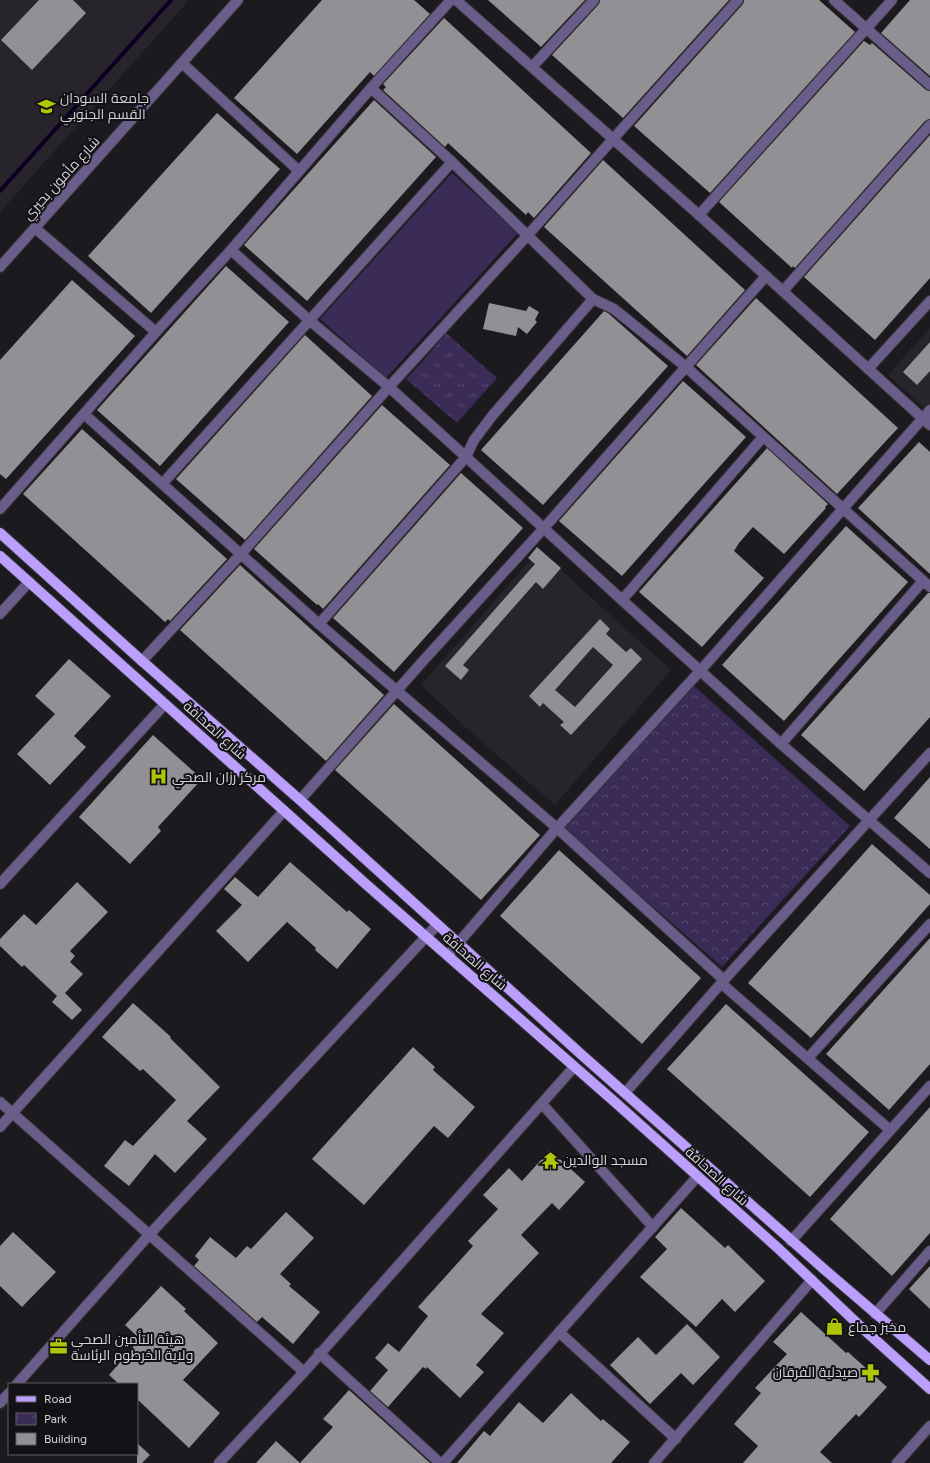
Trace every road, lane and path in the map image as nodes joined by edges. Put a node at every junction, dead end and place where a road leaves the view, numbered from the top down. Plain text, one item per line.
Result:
1 (238, 0) edge
2 (451, 0) edge
3 (456, 0) edge
4 (594, 0) edge
5 (738, 0) edge
6 (834, 0) edge
7 (892, 0) edge
8 (866, 28) junction
9 (182, 63) junction
10 (532, 68) junction
11 (930, 86) edge
12 (371, 88) junction
13 (930, 125) edge
14 (613, 139) junction
15 (452, 162) junction
16 (299, 171) junction
17 (699, 215) junction
18 (35, 228) junction
19 (527, 236) junction
20 (231, 250) junction
21 (0, 267) edge
22 (766, 276) junction
23 (783, 291) junction
24 (593, 299) junction
25 (930, 301) edge
26 (309, 320) junction
27 (156, 332) junction
28 (686, 367) junction
29 (868, 370) junction
30 (389, 387) junction
31 (930, 410) edge
32 (84, 414) junction
33 (926, 421) edge
34 (763, 437) junction
35 (466, 457) junction
36 (163, 483) junction
37 (0, 508) edge
38 (842, 508) junction
39 (544, 528) junction
40 (0, 533) edge
41 (241, 554) junction
42 (0, 556) edge
43 (29, 582) junction
44 (927, 584) edge
45 (622, 600) junction
46 (0, 614) edge
47 (319, 624) junction
48 (142, 661) junction
49 (700, 671) junction
50 (397, 691) junction
51 (165, 704) junction
52 (781, 744) junction
53 (930, 753) edge
54 (300, 800) junction
55 (284, 811) junction
56 (870, 820) junction
57 (557, 828) junction
58 (930, 873) edge
59 (0, 884) edge
60 (930, 924) edge
61 (437, 925) junction
62 (426, 937) junction
63 (458, 942) junction
64 (448, 955) junction
65 (723, 982) junction
66 (808, 1058) junction
67 (574, 1067) junction
68 (930, 1086) edge
69 (625, 1093) junction
70 (0, 1102) edge
71 (542, 1104) junction
72 (12, 1113) junction
73 (0, 1127) edge
74 (890, 1130) junction
75 (697, 1177) junction
76 (653, 1227) junction
77 (149, 1235) junction
78 (791, 1241) junction
79 (930, 1251) edge
80 (812, 1280) junction
81 (875, 1314) junction
82 (559, 1332) junction
83 (319, 1353) junction
84 (930, 1360) edge
85 (304, 1372) junction
86 (18, 1383) edge
87 (930, 1388) edge
88 (8, 1394) edge
89 (0, 1403) edge
90 (930, 1426) edge
91 (676, 1439) junction
92 (219, 1463) edge
93 (440, 1463) edge
94 (444, 1463) edge
95 (654, 1463) edge
96 (897, 1463) edge

1 - 9 street, شارع مأمون بحيري
2 - 12 street
3 - 10 street
4 - 10 street
5 - 14 street
6 - 8 street
7 - 8 street
8 - 11 street
8 - 17 street
9 - 16 street
9 - 18 street, شارع مأمون بحيري
10 - 14 street
12 - 15 street
12 - 16 street
13 - 23 street
14 - 17 street
14 - 19 street
15 - 19 street
15 - 26 street
16 - 20 street
17 - 22 street
18 - 21 street, شارع مأمون بحيري
18 - 27 street
19 - 24 street
19 - 30 street
20 - 26 street
20 - 27 street
22 - 23 street
22 - 28 street
23 - 29 street
24 - 28 street
24 - 35 street
25 - 29 street
26 - 30 street
26 - 36 street
27 - 32 street
28 - 34 street
28 - 39 street
29 - 33 street
30 - 35 street
30 - 41 street
31 - 33 street
32 - 36 street
32 - 37 street
33 - 38 street
34 - 38 street
34 - 45 street
35 - 39 street
35 - 47 street
36 - 41 street
38 - 44 street
38 - 49 street
39 - 45 street
39 - 50 street
40 - 48 main road, شارع الصحافة
41 - 47 street
41 - 48 street
42 - 43 main road, شارع الصحافة
43 - 46 street
43 - 51 main road, شارع الصحافة
44 - 52 street
45 - 49 street
47 - 50 street
48 - 54 main road, شارع الصحافة
49 - 52 street
49 - 57 street
50 - 54 street
50 - 57 street
51 - 55 main road, شارع الصحافة
51 - 59 street
52 - 56 street
53 - 56 street
54 - 61 main road, شارع الصحافة
55 - 62 main road, شارع الصحافة
55 - 72 street
56 - 58 street
56 - 65 street
57 - 63 street
57 - 65 street
60 - 66 street
61 - 62 street
61 - 63 main road, شارع الصحافة
62 - 64 main road, شارع الصحافة
62 - 77 street
63 - 64 street
63 - 69 main road, شارع الصحافة
64 - 67 main road, شارع الصحافة
65 - 66 street
65 - 69 street
66 - 74 street
67 - 71 street
67 - 75 main road, شارع الصحافة
68 - 74 street
69 - 78 main road, شارع الصحافة
70 - 72 street
71 - 76 street
71 - 83 street
72 - 73 street
72 - 77 street
74 - 78 street
75 - 76 street
75 - 80 main road, شارع الصحافة
76 - 82 street
77 - 85 street
77 - 86 street
78 - 81 main road, شارع الصحافة
79 - 81 street
80 - 87 main road, شارع الصحافة
80 - 91 street
81 - 84 main road, شارع الصحافة
82 - 91 street
82 - 94 street
83 - 85 street
83 - 93 street
85 - 92 street
88 - 89 street
90 - 96 street
91 - 95 street

